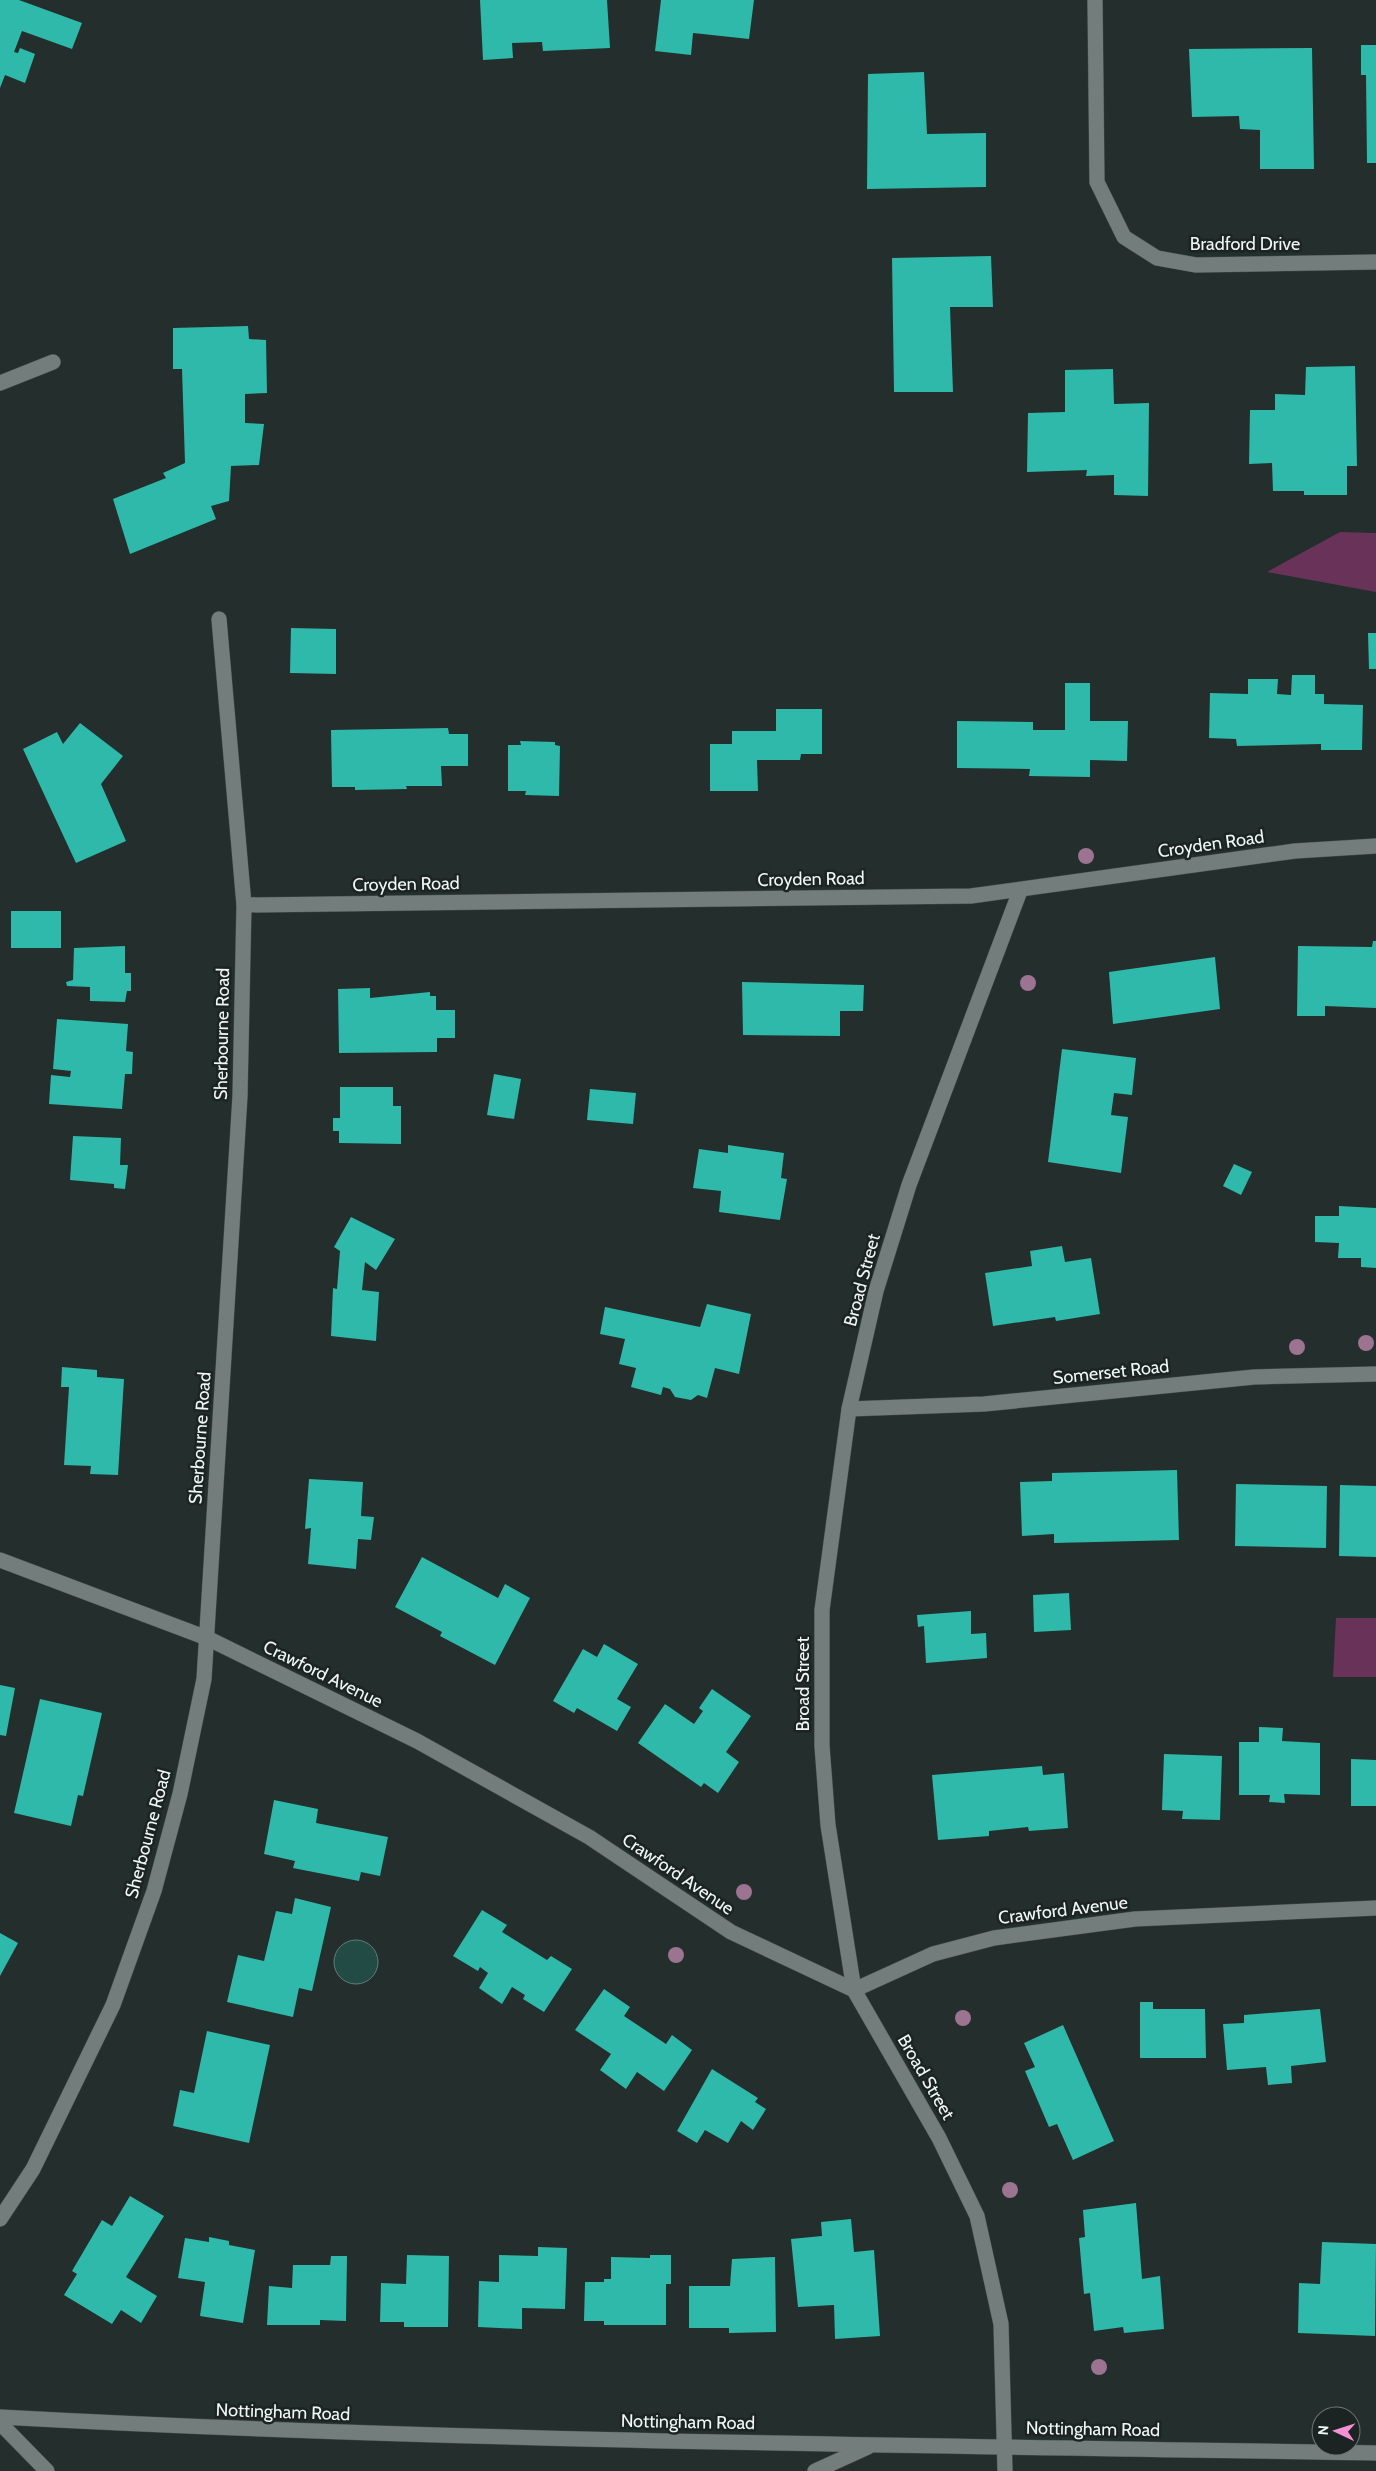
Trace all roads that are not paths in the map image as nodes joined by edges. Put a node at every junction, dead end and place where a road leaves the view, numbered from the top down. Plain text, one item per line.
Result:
1 (1095, 0) edge
2 (1376, 262) edge
3 (53, 362) dead end
4 (0, 383) edge
5 (220, 619) dead end
6 (1376, 846) edge
7 (1020, 891) junction
8 (244, 905) junction
9 (1376, 1374) edge
10 (850, 1409) junction
11 (0, 1560) edge
12 (207, 1638) junction
13 (1376, 1908) edge
14 (854, 1990) junction
15 (0, 2219) edge
16 (0, 2418) edge
17 (0, 2423) edge
18 (872, 2446) junction
19 (1006, 2447) junction
20 (1376, 2453) edge
21 (48, 2471) edge
22 (815, 2471) edge
23 (1005, 2471) edge

1 - 2 street, Bradford Drive
3 - 4 street
5 - 8 street, Sherbourne Road
6 - 7 street, Croyden Road
7 - 8 street, Croyden Road
7 - 10 street, Broad Street
8 - 12 street, Sherbourne Road
9 - 10 street, Somerset Road
10 - 14 street, Broad Street
11 - 12 street, Crawford Avenue
12 - 14 street, Crawford Avenue
12 - 15 street, Sherbourne Road
13 - 14 street, Crawford Avenue
14 - 19 street, Broad Street
16 - 18 street, Nottingham Road
17 - 21 street
18 - 19 street, Nottingham Road
18 - 22 street
19 - 20 street, Nottingham Road
19 - 23 street, Broad Street

